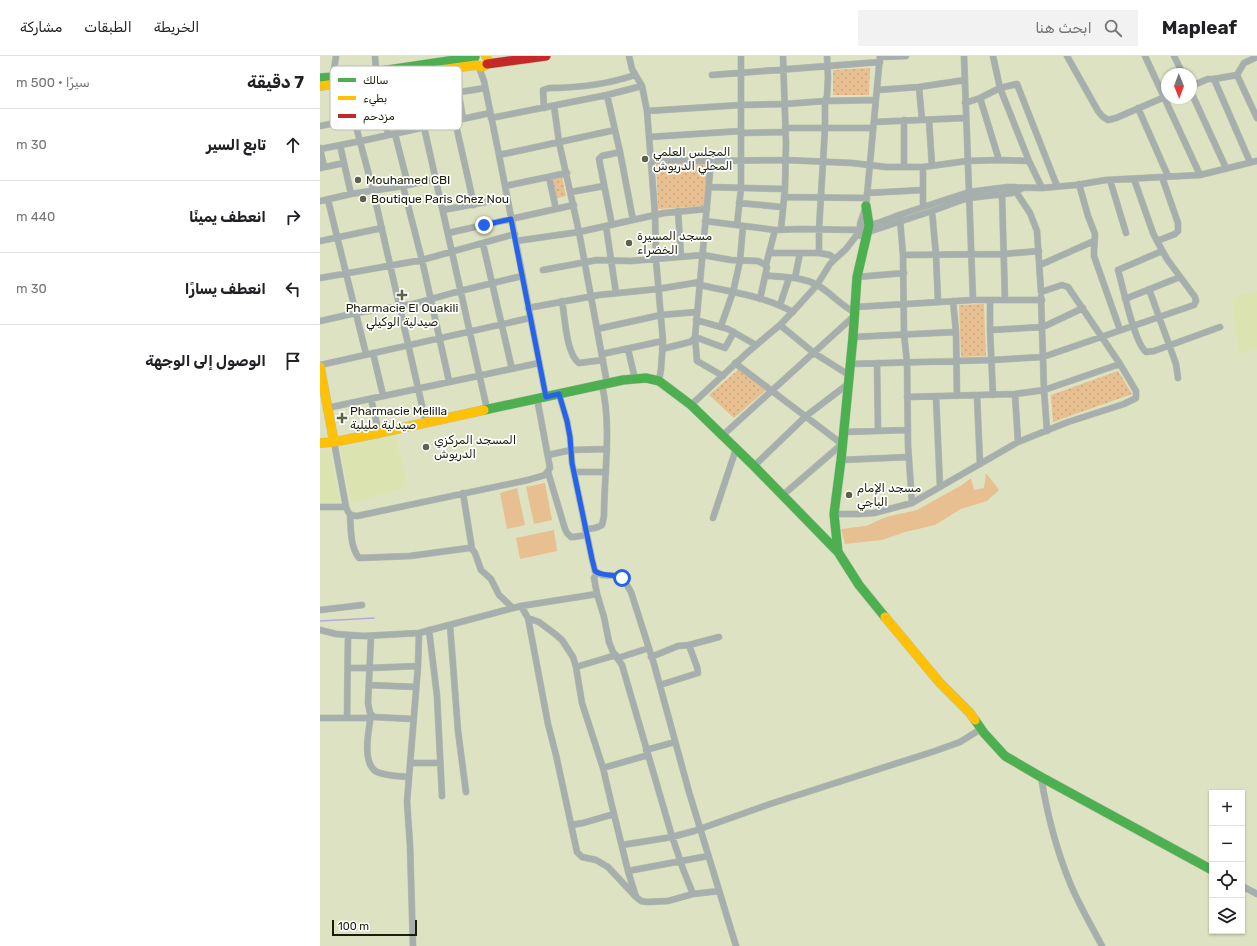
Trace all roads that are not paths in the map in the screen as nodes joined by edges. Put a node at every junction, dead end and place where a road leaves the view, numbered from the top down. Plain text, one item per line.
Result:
1 (336, 56) edge
2 (375, 56) edge
3 (546, 56) edge
4 (629, 56) edge
5 (741, 56) edge
6 (783, 56) edge
7 (827, 56) edge
8 (906, 56) edge
9 (964, 56) edge
10 (993, 56) edge
11 (1067, 56) edge
12 (1145, 56) edge
13 (1174, 56) edge
14 (880, 58) edge
15 (1256, 58) edge
16 (480, 62) edge
17 (335, 66) edge
18 (376, 66) edge
19 (448, 66) edge
20 (827, 66) junction
21 (1179, 68) edge
22 (784, 70) junction
23 (741, 73) junction
24 (636, 74) junction
25 (712, 75) dead end
26 (1237, 75) junction
27 (330, 77) edge
28 (320, 78) edge
29 (1214, 79) junction
30 (965, 80) junction
31 (330, 84) edge
32 (1197, 84) edge
33 (320, 86) edge
34 (642, 86) junction
35 (1161, 86) edge
36 (919, 87) junction
37 (485, 88) junction
38 (1000, 88) junction
39 (877, 90) junction
40 (462, 92) edge
41 (607, 95) junction
42 (980, 98) junction
43 (1161, 98) edge
44 (876, 100) junction
45 (825, 101) junction
46 (965, 103) junction
47 (785, 104) junction
48 (1169, 104) edge
49 (1197, 104) edge
50 (741, 105) junction
51 (554, 106) junction
52 (544, 108) junction
53 (1138, 108) junction
54 (647, 111) junction
55 (462, 113) edge
56 (1256, 114) edge
57 (490, 115) junction
58 (965, 118) junction
59 (463, 119) joint
60 (904, 120) junction
61 (922, 120) junction
62 (929, 120) junction
63 (330, 124) edge
64 (874, 125) junction
65 (320, 126) edge
66 (826, 128) junction
67 (357, 130) edge
68 (387, 130) edge
69 (412, 130) edge
70 (425, 130) edge
71 (457, 130) edge
72 (615, 130) junction
73 (785, 130) junction
74 (741, 132) junction
75 (395, 134) junction
76 (388, 135) junction
77 (649, 137) junction
78 (361, 142) junction
79 (559, 142) junction
80 (340, 145) junction
81 (320, 149) edge
82 (620, 152) junction
83 (499, 155) junction
84 (651, 160) junction
85 (742, 160) junction
86 (785, 160) junction
87 (999, 160) junction
88 (1029, 160) junction
89 (711, 161) junction
90 (823, 161) junction
91 (967, 161) junction
92 (1254, 162) edge
93 (344, 163) junction
94 (870, 165) junction
95 (932, 166) junction
96 (904, 167) junction
97 (923, 167) junction
98 (322, 168) edge
99 (1226, 168) junction
100 (567, 173) junction
101 (1200, 175) junction
102 (1165, 176) junction
103 (550, 177) junction
104 (436, 179) junction
105 (1134, 179) junction
106 (1110, 180) junction
107 (1079, 184) junction
108 (405, 185) junction
109 (505, 186) junction
110 (604, 186) junction
111 (1057, 186) junction
112 (709, 187) junction
113 (741, 188) junction
114 (1042, 188) junction
115 (785, 189) junction
116 (1016, 189) junction
117 (373, 190) junction
118 (923, 190) junction
119 (571, 192) junction
120 (351, 194) junction
121 (1002, 194) junction
122 (969, 195) junction
123 (784, 197) junction
124 (507, 198) junction
125 (821, 198) junction
126 (867, 199) junction
127 (328, 200) junction
128 (320, 201) edge
129 (739, 203) junction
130 (474, 205) junction
131 (574, 205) junction
132 (782, 207) junction
133 (923, 207) junction
134 (556, 209) junction
135 (707, 209) junction
136 (443, 210) junction
137 (678, 211) junction
138 (932, 211) junction
139 (655, 214) junction
140 (900, 218) junction
141 (511, 219) junction
142 (633, 220) junction
143 (705, 221) junction
144 (609, 225) junction
145 (740, 225) junction
146 (382, 228) junction
147 (819, 229) junction
148 (863, 229) junction
149 (778, 230) junction
150 (579, 232) junction
151 (448, 233) junction
152 (1126, 233) dead end
153 (515, 234) junction
154 (338, 238) junction
155 (320, 241) edge
156 (516, 241) junction
157 (1157, 241) junction
158 (1094, 242) junction
159 (483, 244) junction
160 (451, 251) junction
161 (1039, 251) junction
162 (1162, 251) junction
163 (769, 253) junction
164 (800, 253) junction
165 (819, 253) junction
166 (1004, 254) junction
167 (903, 255) junction
168 (936, 255) junction
169 (971, 255) junction
170 (681, 256) junction
171 (703, 256) junction
172 (835, 259) junction
173 (422, 260) junction
174 (611, 260) junction
175 (656, 260) junction
176 (740, 261) junction
177 (584, 262) junction
178 (391, 265) junction
179 (766, 265) junction
180 (1040, 265) junction
181 (543, 270) dead end
182 (346, 273) junction
183 (904, 273) junction
184 (765, 275) junction
185 (522, 276) junction
186 (857, 277) junction
187 (1180, 277) junction
188 (320, 278) edge
189 (792, 278) junction
190 (492, 284) junction
191 (700, 284) junction
192 (818, 285) junction
193 (658, 289) junction
194 (1149, 289) junction
195 (460, 291) junction
196 (733, 292) junction
197 (1041, 292) junction
198 (616, 293) junction
199 (591, 296) junction
200 (430, 299) junction
201 (760, 299) junction
202 (1125, 299) junction
203 (973, 300) junction
204 (990, 300) junction
205 (1005, 300) junction
206 (1042, 300) junction
207 (562, 301) junction
208 (953, 301) junction
209 (938, 302) junction
210 (904, 304) junction
211 (780, 305) junction
212 (399, 307) junction
213 (528, 308) junction
214 (1083, 308) junction
215 (697, 312) junction
216 (793, 312) junction
217 (855, 312) junction
218 (356, 313) junction
219 (661, 315) junction
220 (1159, 317) junction
221 (530, 318) junction
222 (696, 320) junction
223 (320, 321) edge
224 (501, 325) junction
225 (780, 325) junction
226 (721, 326) junction
227 (1134, 326) junction
228 (1043, 327) junction
229 (1220, 327) dead end
230 (597, 329) junction
231 (990, 330) junction
232 (1120, 330) junction
233 (470, 331) junction
234 (734, 332) junction
235 (956, 332) junction
236 (904, 334) junction
237 (695, 337) junction
238 (853, 337) junction
239 (1101, 337) junction
240 (440, 339) junction
241 (662, 341) junction
242 (408, 345) junction
243 (756, 345) junction
244 (1169, 346) junction
245 (628, 349) junction
246 (662, 349) junction
247 (373, 353) junction
248 (814, 353) junction
249 (366, 354) junction
250 (602, 357) junction
251 (1043, 357) junction
252 (992, 360) junction
253 (956, 361) junction
254 (907, 362) junction
255 (539, 363) junction
256 (735, 363) junction
257 (877, 363) junction
258 (850, 364) junction
259 (1120, 364) junction
260 (320, 366) edge
261 (512, 369) junction
262 (849, 374) junction
263 (480, 375) junction
264 (723, 376) junction
265 (635, 378) junction
266 (1178, 378) dead end
267 (659, 381) junction
268 (449, 382) junction
269 (605, 384) junction
270 (848, 384) junction
271 (418, 389) junction
272 (1044, 390) junction
273 (772, 391) junction
274 (559, 394) junction
275 (1015, 394) junction
276 (383, 395) junction
277 (993, 395) junction
278 (936, 396) junction
279 (957, 396) junction
280 (977, 396) junction
281 (907, 397) junction
282 (542, 398) junction
283 (371, 399) junction
284 (691, 405) junction
285 (327, 408) junction
286 (487, 409) junction
287 (806, 416) junction
288 (426, 422) junction
289 (908, 430) junction
290 (878, 431) junction
291 (1046, 431) junction
292 (843, 432) junction
293 (379, 433) junction
294 (723, 435) junction
295 (334, 442) junction
296 (1018, 442) junction
297 (320, 443) edge
298 (842, 444) junction
299 (607, 449) junction
300 (736, 449) junction
301 (571, 450) junction
302 (548, 455) junction
303 (909, 457) junction
304 (841, 460) junction
305 (980, 464) junction
306 (754, 466) junction
307 (548, 472) junction
308 (574, 472) junction
309 (606, 472) junction
310 (940, 487) junction
311 (463, 493) junction
312 (783, 495) junction
313 (912, 503) junction
314 (320, 507) edge
315 (346, 507) junction
316 (834, 514) junction
317 (350, 515) junction
318 (713, 518) dead end
319 (586, 532) junction
320 (472, 549) junction
321 (838, 552) junction
322 (597, 573) junction
323 (597, 594) junction
324 (362, 605) dead end
325 (521, 606) junction
326 (512, 608) junction
327 (320, 610) edge
328 (528, 618) junction
329 (450, 625) junction
330 (320, 630) edge
331 (429, 630) junction
332 (419, 633) junction
333 (348, 636) junction
334 (371, 636) junction
335 (719, 637) dead end
336 (689, 645) junction
337 (648, 648) junction
338 (617, 657) junction
339 (651, 657) junction
340 (418, 666) junction
341 (576, 667) junction
342 (348, 668) junction
343 (370, 668) junction
344 (369, 685) junction
345 (660, 686) junction
346 (416, 687) junction
347 (371, 717) junction
348 (320, 718) edge
349 (347, 718) junction
350 (413, 719) junction
351 (981, 729) junction
352 (675, 742) junction
353 (647, 753) junction
354 (410, 763) junction
355 (440, 763) junction
356 (603, 768) junction
357 (409, 777) junction
358 (1041, 777) junction
359 (466, 792) dead end
360 (442, 796) dead end
361 (614, 814) junction
362 (571, 825) junction
363 (700, 829) junction
364 (672, 836) junction
365 (622, 845) junction
366 (708, 856) junction
367 (680, 861) junction
368 (1209, 868) edge
369 (628, 871) junction
370 (1245, 888) edge
371 (719, 891) junction
372 (693, 894) junction
373 (1257, 894) edge
374 (636, 897) junction
375 (413, 946) edge
376 (736, 946) edge
377 (1102, 946) edge

1 - 17 street
2 - 18 street
3 - 16 street
4 - 24 street
5 - 23 street
6 - 22 street
7 - 20 street
8 - 14 street
9 - 30 street
10 - 38 street
11 - 53 street
12 - 35 street
13 - 21 street
14 - 20 street
14 - 39 street
15 - 26 street
16 - 19 street
16 - 37 street
20 - 22 street
20 - 45 street
22 - 23 street
22 - 47 street
23 - 25 street
23 - 50 street
24 - 34 street
24 - 52 street
26 - 29 street
26 - 56 street
27 - 28 street
29 - 32 street
29 - 92 street
30 - 36 street
30 - 46 street
31 - 33 street
34 - 41 street
34 - 54 street
36 - 39 street
36 - 61 street
37 - 40 street
37 - 57 street
38 - 42 street
38 - 88 street
38 - 111 street
39 - 44 street
41 - 51 street
41 - 72 street
42 - 46 street
42 - 87 street
43 - 53 street
44 - 45 street
44 - 64 street
45 - 47 street
45 - 66 street
46 - 58 street
47 - 50 street
47 - 73 street
48 - 101 street
49 - 99 street
50 - 54 street
50 - 74 street
51 - 52 street
51 - 79 street
52 - 57 street
53 - 102 street
54 - 77 street
55 - 59 street
57 - 59 street
57 - 83 street
58 - 62 street
58 - 91 street
60 - 61 street
60 - 64 street
60 - 96 street
61 - 62 street
62 - 95 street
63 - 65 street
64 - 66 street
64 - 94 street
66 - 73 street
66 - 90 street
67 - 78 street
68 - 76 street
69 - 75 street
70 - 104 street
71 - 130 street
72 - 79 street
72 - 82 street
73 - 74 street
73 - 86 street
74 - 77 street
74 - 85 street
75 - 76 street
75 - 108 street
76 - 78 street
77 - 84 street
78 - 80 street
78 - 117 street
79 - 83 street
79 - 100 street
80 - 81 street
80 - 93 street
81 - 98 street
82 - 110 street
82 - 142 street
83 - 109 street
84 - 89 street
84 - 139 street
85 - 86 street
85 - 89 street
85 - 113 street
86 - 90 street
86 - 115 street
87 - 88 street
87 - 91 street
88 - 114 street
89 - 112 street
90 - 94 street
90 - 125 street
91 - 95 street
91 - 122 street
92 - 99 street
93 - 98 street
93 - 120 street
94 - 96 street
94 - 126 street
95 - 97 street
96 - 97 street
97 - 118 street
99 - 101 street
100 - 103 street
100 - 119 street
101 - 102 street
102 - 105 street
102 - 157 street
103 - 109 street
103 - 134 street
104 - 108 street
104 - 136 street
105 - 106 street
105 - 157 street
106 - 107 street
106 - 152 street
107 - 111 street
107 - 158 street
108 - 117 street
108 - 173 street
109 - 124 street
110 - 119 street
110 - 144 street
111 - 114 street
112 - 113 street
112 - 135 street
113 - 115 street
113 - 129 street
114 - 116 street
115 - 123 street
116 - 121 street
116 - 122 street
116 - 161 street
117 - 120 street
117 - 146 street
118 - 126 street
118 - 133 street
119 - 131 street
120 - 127 street
121 - 122 street
121 - 166 street
122 - 133 street
122 - 138 street
122 - 169 street
123 - 125 street
123 - 132 street
124 - 130 street
124 - 141 street
125 - 126 street
125 - 147 street
126 - 148 street
127 - 128 street
127 - 154 street
129 - 132 street
129 - 145 street
130 - 136 street
131 - 134 street
131 - 150 street
132 - 149 street
133 - 140 street
134 - 141 street
135 - 137 street
135 - 143 street
136 - 151 street
137 - 139 street
137 - 170 street
138 - 140 street
138 - 168 street
139 - 142 street
139 - 175 street
140 - 148 street
140 - 167 street
141 - 151 street
141 - 153 street
142 - 144 street
143 - 145 street
143 - 171 street
144 - 150 street
144 - 174 street
145 - 149 street
145 - 176 street
146 - 154 street
146 - 178 street
147 - 148 street
147 - 149 street
147 - 165 street
148 - 172 street
148 - 186 street
149 - 163 street
150 - 156 street
150 - 177 street
151 - 160 street
153 - 156 street
153 - 159 street
154 - 155 street
154 - 182 street
156 - 185 street
157 - 162 street
158 - 180 street
158 - 232 street
159 - 160 street
159 - 190 street
160 - 173 street
160 - 195 street
161 - 166 street
161 - 180 street
162 - 187 street
162 - 202 street
163 - 164 street
163 - 179 street
164 - 165 street
164 - 189 street
165 - 172 street
166 - 169 street
166 - 205 street
167 - 168 street
167 - 183 street
168 - 169 street
168 - 209 street
169 - 203 street
170 - 171 street
170 - 175 street
171 - 176 street
171 - 191 street
172 - 192 street
173 - 178 street
173 - 200 street
174 - 175 street
174 - 177 street
174 - 198 street
175 - 193 street
176 - 179 street
176 - 196 street
177 - 181 street
177 - 199 street
178 - 182 street
178 - 212 street
179 - 184 street
180 - 197 street
182 - 188 street
182 - 218 street
183 - 186 street
183 - 210 street
184 - 189 street
184 - 201 street
185 - 190 street
185 - 213 street
186 - 217 street
187 - 194 street
187 - 220 street
189 - 192 street
189 - 211 street
190 - 195 street
190 - 224 street
191 - 193 street
191 - 196 street
191 - 215 street
192 - 216 street
192 - 217 street
193 - 198 street
193 - 219 street
194 - 202 street
194 - 220 street
195 - 200 street
195 - 233 street
196 - 201 street
196 - 226 street
197 - 206 street
197 - 214 street
198 - 199 street
199 - 207 street
199 - 230 street
200 - 212 street
200 - 240 street
201 - 211 street
202 - 227 street
203 - 204 street
203 - 208 street
204 - 205 street
204 - 231 street
205 - 206 street
206 - 228 street
207 - 213 street
207 - 250 street
208 - 209 street
208 - 235 street
209 - 210 street
210 - 217 street
210 - 236 street
211 - 216 street
212 - 218 street
212 - 242 street
213 - 221 street
214 - 228 street
214 - 239 street
215 - 219 street
215 - 222 street
216 - 225 street
217 - 238 street
217 - 248 street
218 - 223 street
218 - 249 street
219 - 230 street
219 - 241 street
220 - 227 street
220 - 244 street
221 - 224 street
221 - 255 street
222 - 226 street
222 - 237 street
224 - 233 street
224 - 261 street
225 - 243 street
225 - 248 street
226 - 234 street
227 - 232 street
227 - 244 street
228 - 231 street
228 - 251 street
229 - 244 street
230 - 250 street
231 - 252 street
232 - 239 street
233 - 240 street
233 - 263 street
234 - 237 street
234 - 243 street
235 - 236 street
235 - 253 street
236 - 238 street
236 - 254 street
237 - 246 street
237 - 264 street
238 - 258 street
239 - 251 street
239 - 259 street
240 - 242 street
240 - 268 street
241 - 245 street
241 - 246 street
242 - 247 street
242 - 271 street
243 - 256 street
244 - 266 street
245 - 250 street
245 - 265 street
246 - 267 street
247 - 249 street
247 - 276 street
248 - 262 street
248 - 273 street
249 - 260 street
250 - 269 street
251 - 252 street
251 - 272 street
252 - 253 street
252 - 277 street
253 - 254 street
253 - 279 street
254 - 257 street
254 - 281 street
255 - 261 street
255 - 282 street
256 - 264 street
256 - 273 street
257 - 258 street
257 - 290 street
258 - 262 street
259 - 272 street
259 - 291 street
260 - 285 street
261 - 263 street
262 - 270 street
263 - 268 street
263 - 286 street
264 - 284 street
265 - 267 street
265 - 269 street
267 - 284 street
268 - 271 street
269 - 274 street
269 - 299 street
270 - 287 street
270 - 292 street
271 - 276 street
271 - 288 street
272 - 275 street
272 - 291 street
273 - 287 street
273 - 294 street
274 - 282 street
274 - 301 street
275 - 277 street
275 - 296 street
276 - 283 street
277 - 280 street
278 - 279 street
278 - 281 street
278 - 310 street
279 - 280 street
280 - 305 street
281 - 289 street
282 - 286 street
282 - 302 street
283 - 285 street
283 - 293 street
284 - 294 street
285 - 295 street
286 - 288 street
287 - 298 street
287 - 306 street
288 - 293 street
289 - 290 street
289 - 303 street
290 - 292 street
291 - 296 street
292 - 298 street
293 - 295 street
294 - 300 street
295 - 297 street
295 - 315 street
296 - 305 street
298 - 304 street
298 - 312 street
299 - 301 street
299 - 309 street
300 - 306 street
300 - 318 street
301 - 302 street
301 - 308 street
302 - 307 street
303 - 304 street
303 - 313 street
304 - 316 street
305 - 310 street
306 - 312 street
307 - 311 street
307 - 319 street
308 - 309 street
308 - 319 street
309 - 319 street
310 - 313 street
311 - 317 street
311 - 320 street
312 - 321 street
313 - 316 street
314 - 315 street
315 - 317 street
316 - 321 street
317 - 320 street
319 - 322 street
320 - 326 street
321 - 351 street
322 - 323 street
322 - 337 street
323 - 325 street
323 - 338 street
324 - 327 street
325 - 326 street
325 - 328 street
326 - 329 street
328 - 341 street
328 - 362 street
329 - 331 street
329 - 359 street
330 - 333 street
331 - 332 street
331 - 355 street
332 - 334 street
332 - 340 street
333 - 334 street
333 - 342 street
334 - 343 street
335 - 336 street
336 - 339 street
336 - 345 street
337 - 338 street
337 - 339 street
338 - 341 street
338 - 353 street
339 - 345 street
340 - 343 street
340 - 346 street
341 - 356 street
342 - 343 street
342 - 349 street
343 - 344 street
344 - 346 street
344 - 347 street
345 - 352 street
346 - 350 street
347 - 349 street
347 - 350 street
347 - 357 street
348 - 349 street
350 - 354 street
351 - 358 street
351 - 363 street
352 - 353 street
352 - 363 street
353 - 356 street
353 - 364 street
354 - 355 street
354 - 357 street
355 - 360 street
356 - 361 street
357 - 375 street
358 - 368 street
358 - 377 street
361 - 362 street
361 - 365 street
362 - 374 street
363 - 364 street
363 - 366 street
364 - 365 street
364 - 367 street
365 - 369 street
366 - 367 street
366 - 371 street
367 - 369 street
367 - 372 street
369 - 374 street
370 - 373 street
371 - 372 street
371 - 376 street
372 - 374 street

